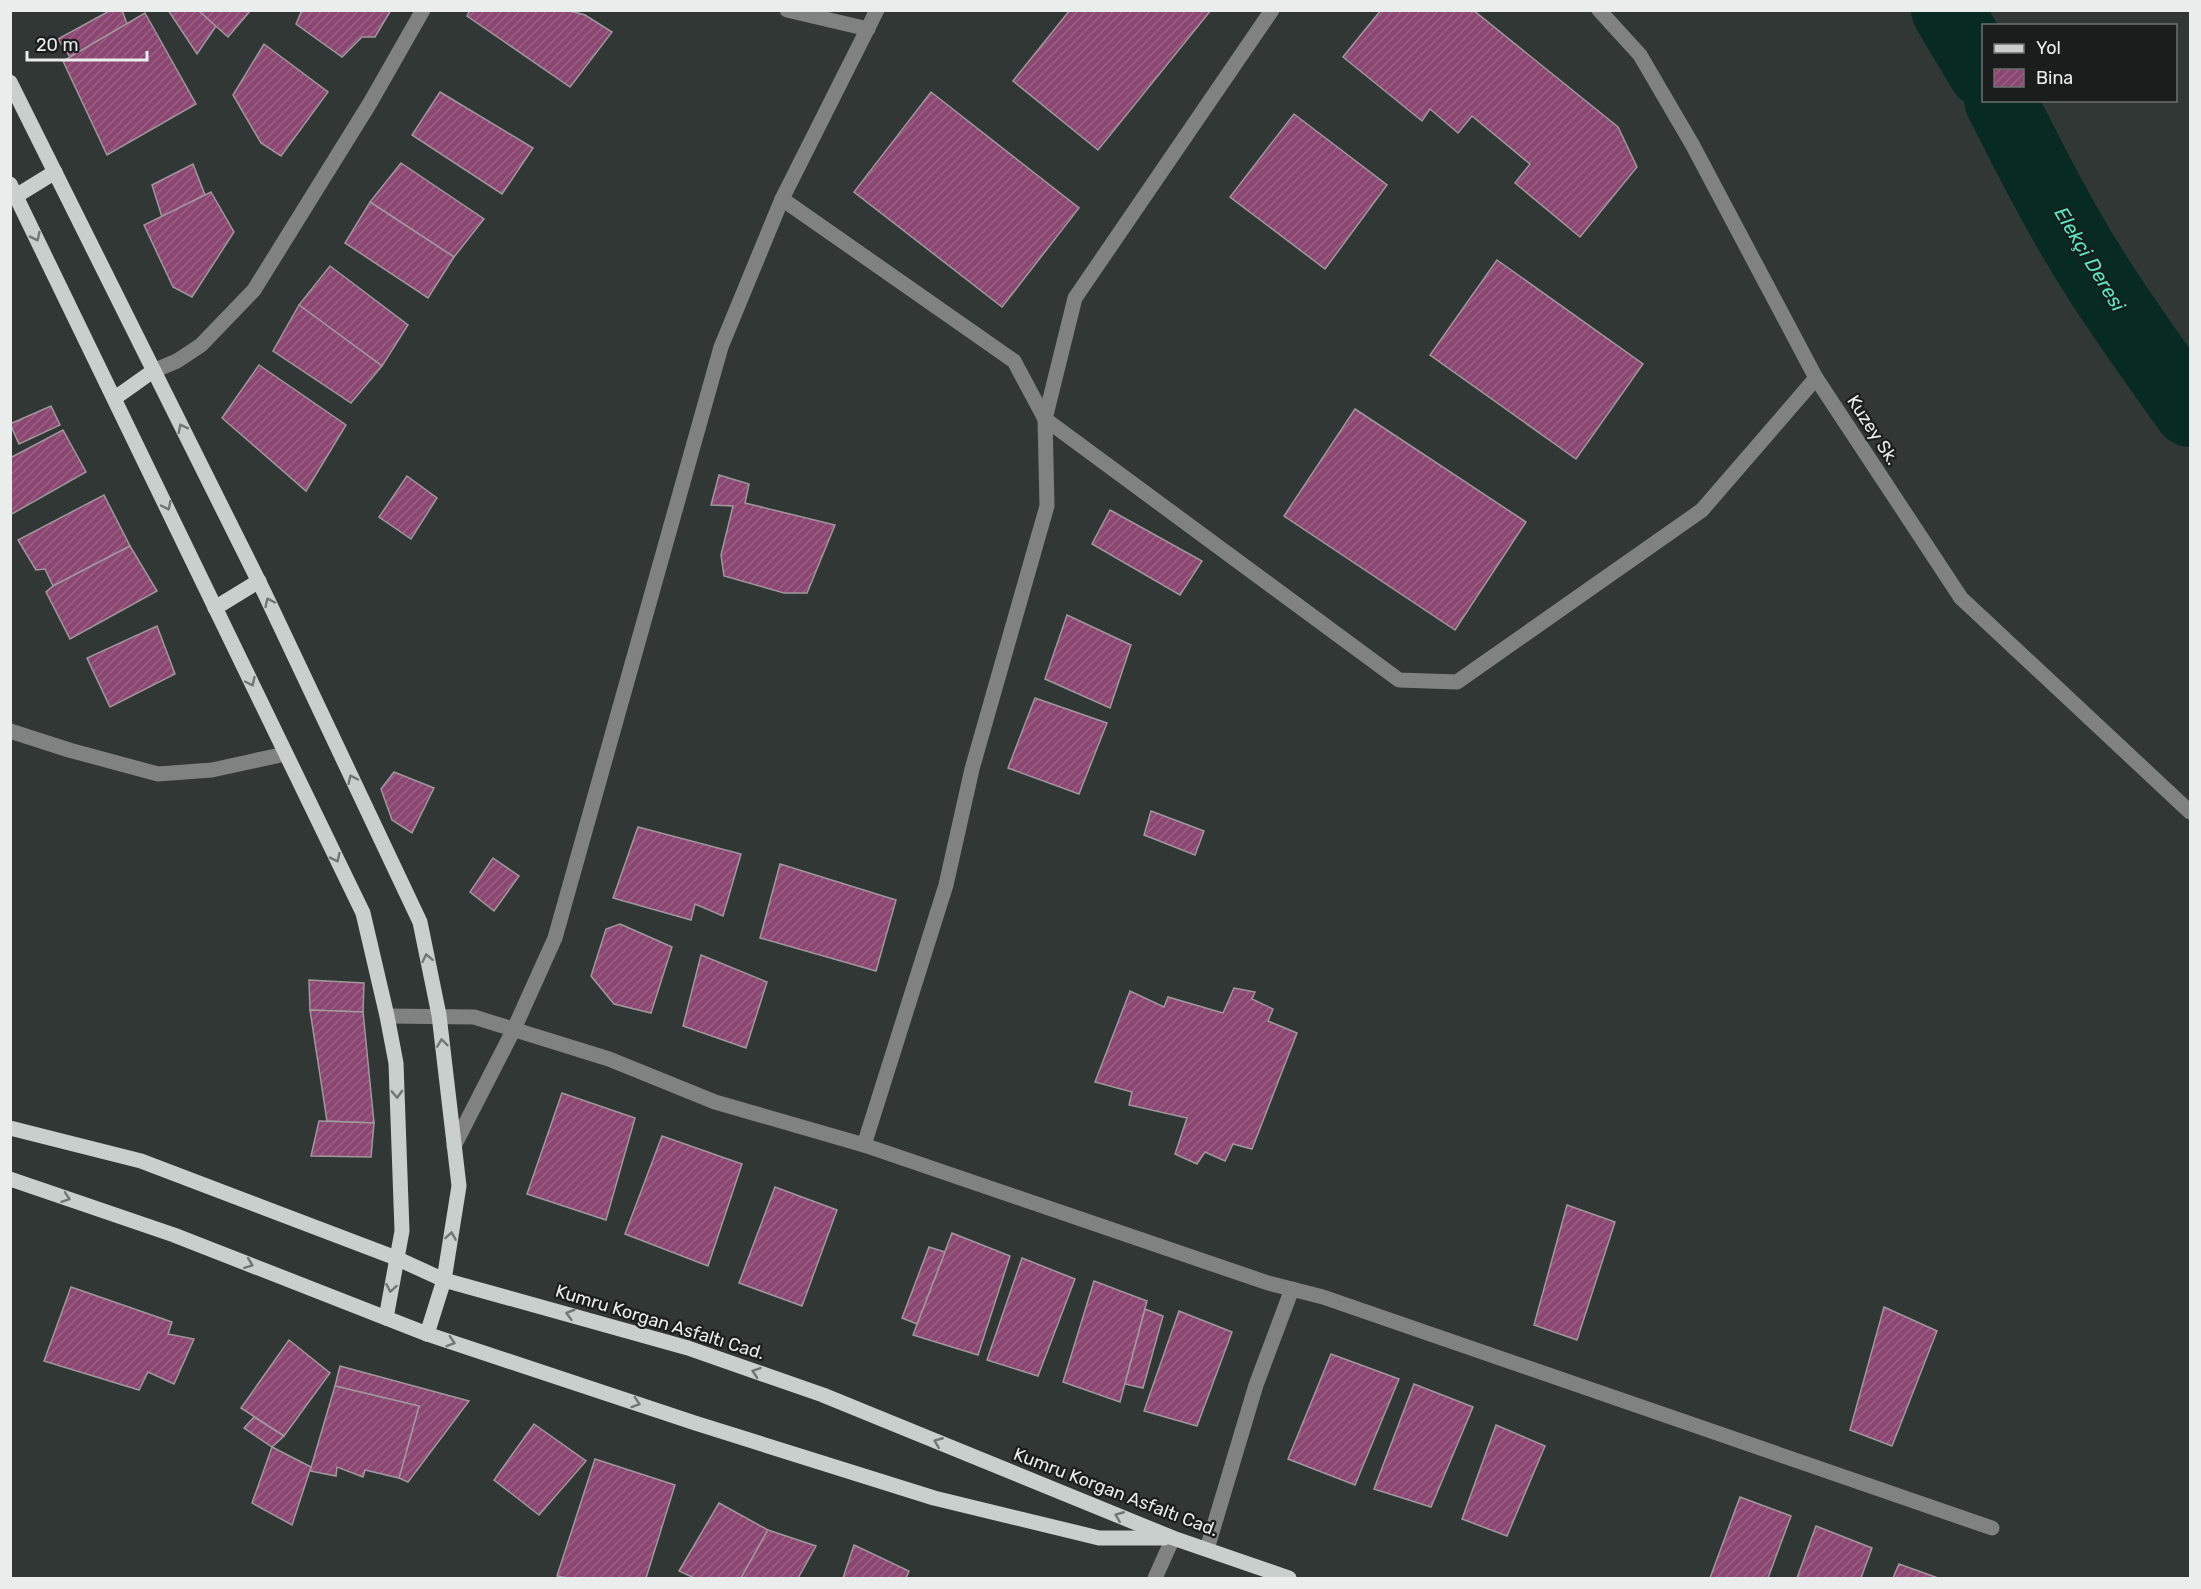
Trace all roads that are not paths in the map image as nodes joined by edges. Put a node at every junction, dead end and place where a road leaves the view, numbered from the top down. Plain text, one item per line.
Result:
1 (423, 10) edge
2 (787, 10) edge
3 (877, 10) edge
4 (1272, 10) edge
5 (1599, 10) edge
6 (868, 29) junction
7 (10, 82) edge
8 (55, 172) junction
9 (13, 190) edge
10 (782, 198) junction
11 (153, 371) junction
12 (1816, 378) junction
13 (115, 398) junction
14 (1045, 419) junction
15 (259, 581) junction
16 (215, 608) junction
17 (10, 731) edge
18 (285, 754) junction
19 (2190, 812) edge
20 (439, 1015) junction
21 (387, 1016) junction
22 (514, 1029) junction
23 (10, 1128) edge
24 (864, 1145) junction
25 (454, 1146) junction
26 (10, 1179) edge
27 (396, 1258) junction
28 (444, 1280) junction
29 (1292, 1289) junction
30 (386, 1317) junction
31 (427, 1334) junction
32 (1992, 1528) dead end
33 (1173, 1538) junction
34 (1207, 1550) junction
35 (1155, 1578) edge
36 (1289, 1578) edge

1 - 11 street
2 - 6 street
3 - 6 street
4 - 14 street
5 - 12 street, Kuzey Sk.
6 - 10 street
7 - 8 main road
8 - 9 main road
8 - 11 main road
9 -> 13 main road
10 - 14 street
10 - 22 street
11 - 13 main road
15 -> 11 main road
12 - 14 street
12 - 19 street, Kuzey Sk.
13 -> 16 main road
14 - 24 street
15 - 16 main road
20 -> 15 main road
16 -> 18 main road
17 - 18 street
18 -> 21 main road
20 - 21 street
20 - 22 street
25 -> 20 main road
21 -> 27 main road
22 - 24 street
22 - 25 street
23 - 27 main road, Kumru Korgan Asfaltı Cad.
24 - 29 street
28 -> 25 main road
26 -> 30 main road
27 - 28 main road, Kumru Korgan Asfaltı Cad.
27 -> 30 main road
28 - 31 main road
33 -> 28 main road, Kumru Korgan Asfaltı Cad.
29 - 32 street
29 - 34 street
30 - 31 main road
31 -> 33 main road
33 - 34 main road, Kumru Korgan Asfaltı Cad.
33 - 35 street
34 - 36 main road, Kumru Korgan Asfaltı Cad.

